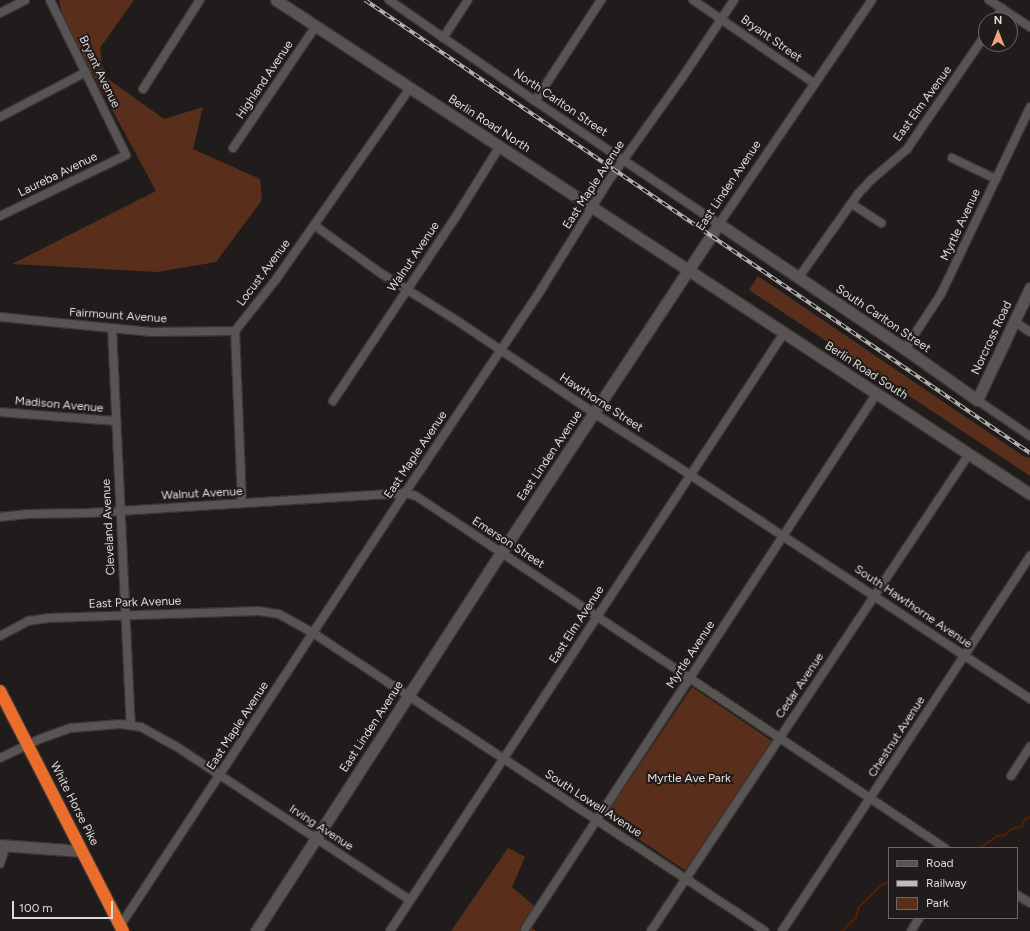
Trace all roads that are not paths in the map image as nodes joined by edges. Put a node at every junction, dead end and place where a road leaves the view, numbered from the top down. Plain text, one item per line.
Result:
1 (25, 0) edge
2 (50, 0) edge
3 (200, 0) edge
4 (276, 0) edge
5 (389, 0) edge
6 (468, 0) edge
7 (601, 0) edge
8 (693, 0) edge
9 (734, 0) edge
10 (872, 0) edge
11 (989, 0) edge
12 (1002, 8) junction
13 (999, 12) edge
14 (0, 14) edge
15 (721, 19) junction
16 (316, 26) junction
17 (1030, 27) edge
18 (443, 38) junction
19 (978, 46) edge
20 (86, 72) junction
21 (815, 84) junction
22 (410, 88) junction
23 (143, 89) dead end
24 (534, 100) junction
25 (1030, 107) edge
26 (0, 117) edge
27 (500, 146) junction
28 (233, 148) dead end
29 (126, 155) joint
30 (952, 158) dead end
31 (624, 160) junction
32 (996, 179) junction
33 (852, 204) junction
34 (593, 207) junction
35 (0, 216) edge
36 (881, 223) dead end
37 (719, 224) junction
38 (314, 225) junction
39 (688, 270) junction
40 (799, 277) junction
41 (1030, 288) edge
42 (407, 289) junction
43 (0, 318) edge
44 (1014, 321) junction
45 (112, 328) junction
46 (235, 332) junction
47 (1030, 332) edge
48 (784, 333) junction
49 (905, 349) junction
50 (500, 351) junction
51 (877, 393) junction
52 (977, 400) junction
53 (333, 401) dead end
54 (0, 412) edge
55 (594, 413) junction
56 (115, 421) junction
57 (1030, 436) edge
58 (969, 454) junction
59 (692, 476) junction
60 (405, 494) junction
61 (1030, 494) edge
62 (242, 503) junction
63 (121, 510) junction
64 (0, 517) edge
65 (783, 536) junction
66 (501, 553) junction
67 (1030, 556) edge
68 (874, 596) junction
69 (275, 613) joint
70 (126, 616) junction
71 (596, 617) junction
72 (313, 633) junction
73 (0, 636) edge
74 (964, 656) junction
75 (690, 679) junction
76 (0, 691) edge
77 (408, 695) junction
78 (1030, 699) edge
79 (131, 724) junction
80 (780, 738) junction
81 (28, 745) junction
82 (1030, 747) edge
83 (0, 758) edge
84 (503, 759) junction
85 (220, 776) junction
86 (1011, 776) dead end
87 (871, 798) junction
88 (597, 821) junction
89 (315, 838) junction
90 (3, 845) edge
91 (944, 847) edge
92 (82, 851) junction
93 (0, 864) edge
94 (686, 879) junction
95 (1018, 896) edge
96 (410, 900) junction
97 (1030, 903) edge
98 (918, 919) edge
99 (121, 928) edge
100 (525, 929) dead end
101 (256, 931) edge
102 (390, 931) edge
103 (651, 931) edge
104 (765, 931) edge
105 (782, 931) edge
106 (911, 931) edge

1 - 14 street
2 - 20 street, Bryant Avenue
3 - 23 street
4 - 16 street, Berlin Road North
5 - 18 street, North Carlton Street
6 - 18 street
7 - 24 street
8 - 15 street, Bryant Street
9 - 15 street, East Maple Avenue
10 - 21 street, East Linden Avenue
11 - 12 street
12 - 13 street
12 - 17 street
15 - 21 street, Bryant Street
15 - 31 street, East Maple Avenue
16 - 22 street, Berlin Road North
16 - 28 street, Highland Avenue
18 - 24 street, North Carlton Street
19 - 33 street, East Elm Avenue
20 - 26 street
20 - 29 street, Bryant Avenue
21 - 37 street, East Linden Avenue
22 - 27 street, Berlin Road North
22 - 38 street, Locust Avenue
24 - 31 street, North Carlton Street
25 - 32 street, Myrtle Avenue
27 - 34 street, Berlin Road North
27 - 42 street, Walnut Avenue
29 - 35 street, Laureba Avenue
30 - 32 street
31 - 34 street, East Maple Avenue
31 - 37 street, North Carlton Street
32 - 49 street, Myrtle Avenue
33 - 36 street
33 - 40 street, East Elm Avenue
34 - 39 street, Berlin Road North
34 - 50 street, East Maple Avenue
37 - 39 street, East Linden Avenue
37 - 40 street, South Carlton Street
38 - 42 street, Hawthorne Street
38 - 46 street, Locust Avenue
39 - 48 street, Berlin Road South
39 - 55 street, East Linden Avenue
40 - 49 street, South Carlton Street
41 - 44 street, Norcross Road
42 - 50 street, Hawthorne Street
42 - 53 street, Walnut Avenue
43 - 45 street, Fairmount Avenue
44 - 47 street
44 - 52 street, Norcross Road
45 - 46 street, Fairmount Avenue
45 - 56 street, Cleveland Avenue
46 - 62 street
48 - 51 street, Berlin Road South
48 - 59 street, East Elm Avenue
49 - 52 street, South Carlton Street
50 - 55 street, Hawthorne Street
50 - 60 street, East Maple Avenue
51 - 58 street, Berlin Road South
51 - 65 street, Myrtle Avenue
52 - 57 street, South Carlton Street
54 - 56 street, Madison Avenue
55 - 59 street, Hawthorne Street
55 - 66 street, East Linden Avenue
56 - 63 street, Cleveland Avenue
58 - 61 street, Berlin Road South
58 - 68 street, Cedar Avenue
59 - 65 street, Hawthorne Street
59 - 71 street, East Elm Avenue
60 - 62 street, Walnut Avenue
60 - 66 street, Emerson Street
60 - 72 street, East Maple Avenue
62 - 63 street, Walnut Avenue
63 - 64 street, Walnut Avenue
63 - 70 street, Cleveland Avenue
65 - 68 street, South Hawthorne Avenue
65 - 75 street, Myrtle Avenue
66 - 71 street, Emerson Street
66 - 77 street, East Linden Avenue
67 - 74 street, Chestnut Avenue
68 - 74 street, South Hawthorne Avenue
68 - 80 street, Cedar Avenue
69 - 70 street, East Park Avenue
69 - 72 street, South Lowell Avenue
70 - 73 street, East Park Avenue
70 - 79 street, Cleveland Avenue
71 - 75 street, Emerson Street
71 - 84 street, East Elm Avenue
72 - 77 street, South Lowell Avenue
72 - 85 street, East Maple Avenue
74 - 78 street, South Hawthorne Avenue
74 - 87 street, Chestnut Avenue
75 - 80 street, Emerson Street
75 - 88 street, Myrtle Avenue
76 - 81 highway, White Horse Pike
77 - 84 street, South Lowell Avenue
77 - 89 street, East Linden Avenue
79 - 81 street
79 - 85 street, Irving Avenue
80 - 87 street, Emerson Street
80 - 94 street, Cedar Avenue
81 - 83 street
81 - 92 highway, White Horse Pike
82 - 86 street
84 - 88 street, South Lowell Avenue
84 - 96 street, East Elm Avenue
85 - 89 street, Irving Avenue
85 - 99 street, East Maple Avenue
87 - 91 street, Emerson Street
87 - 105 street, Chestnut Avenue
88 - 94 street, South Lowell Avenue
88 - 100 street, Myrtle Avenue
89 - 96 street, Irving Avenue
89 - 101 street, East Linden Avenue
90 - 92 street
90 - 93 street
92 - 99 highway, White Horse Pike
94 - 103 street, Cedar Avenue
94 - 104 street, South Lowell Avenue
95 - 97 street
96 - 102 street, East Elm Avenue
98 - 106 street

